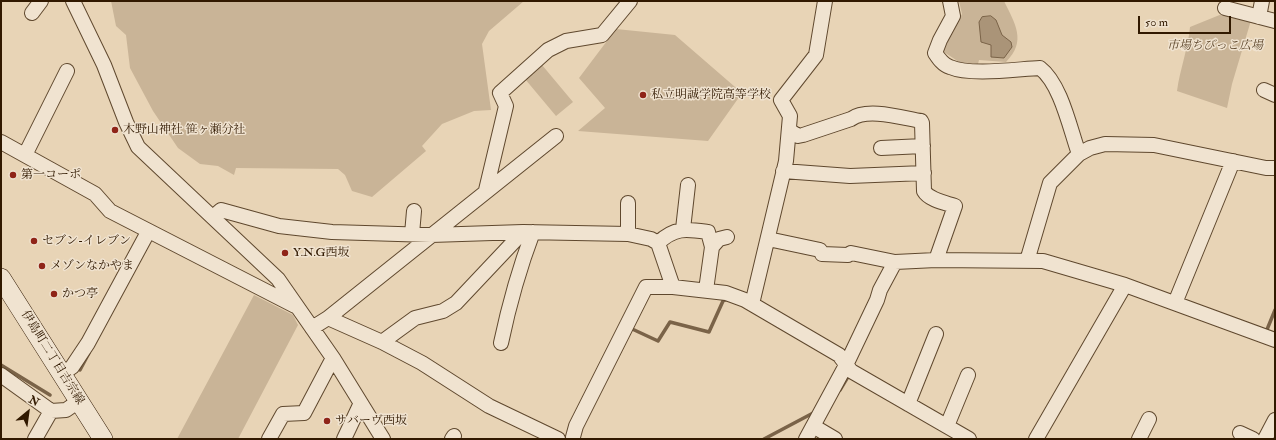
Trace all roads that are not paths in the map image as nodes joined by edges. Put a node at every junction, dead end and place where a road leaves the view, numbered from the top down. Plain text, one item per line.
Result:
1 (41, 1) edge
2 (73, 1) edge
3 (630, 1) edge
4 (825, 1) edge
5 (950, 1) edge
6 (1262, 1) edge
7 (1225, 8) dead end
8 (32, 13) dead end
9 (1259, 16) junction
10 (1275, 20) edge
11 (67, 71) dead end
12 (789, 130) junction
13 (556, 136) dead end
14 (1, 142) edge
15 (923, 146) junction
16 (881, 148) dead end
17 (1079, 154) junction
18 (25, 155) junction
19 (1233, 161) junction
20 (1275, 168) edge
21 (782, 171) junction
22 (924, 173) junction
23 (688, 185) dead end
24 (486, 190) junction
25 (628, 203) dead end
26 (414, 211) dead end
27 (213, 217) junction
28 (683, 229) junction
29 (148, 232) junction
30 (528, 232) junction
31 (412, 234) junction
32 (628, 234) junction
33 (431, 235) junction
34 (727, 238) dead end
35 (768, 239) junction
36 (658, 243) junction
37 (712, 247) junction
38 (936, 260) junction
39 (1027, 261) junction
40 (895, 262) junction
41 (1, 278) edge
42 (1125, 285) junction
43 (673, 287) junction
44 (706, 290) junction
45 (1175, 303) junction
46 (752, 304) junction
47 (297, 307) junction
48 (328, 318) junction
49 (312, 328) junction
50 (936, 334) dead end
51 (384, 340) junction
52 (1275, 340) edge
53 (501, 343) dead end
54 (333, 358) junction
55 (846, 366) junction
56 (62, 374) junction
57 (1, 375) edge
58 (968, 375) dead end
59 (79, 401) junction
60 (908, 404) junction
61 (360, 405) junction
62 (51, 411) junction
63 (1149, 419) dead end
64 (1275, 420) edge
65 (813, 426) junction
66 (947, 426) junction
67 (1240, 433) dead end
68 (575, 438) edge
69 (35, 439) edge
70 (103, 439) edge
71 (269, 439) edge
72 (344, 439) edge
73 (383, 439) edge
74 (558, 439) edge
75 (806, 439) edge
76 (835, 439) edge
77 (969, 439) edge
78 (1036, 439) edge
79 (1139, 439) edge
80 (1253, 439) edge
81 (1265, 439) edge

1 - 8 street
2 - 27 street
3 - 24 street
4 - 12 street
5 - 17 street
6 - 9 street
7 - 9 street
9 - 10 street
11 - 18 street
12 - 15 street
12 - 21 street
13 - 24 street
14 - 18 street
15 - 16 street
15 - 22 street
17 - 19 street
17 - 39 street
18 - 29 street
19 - 20 street
19 - 45 street
21 - 22 street
21 - 35 street
22 - 38 street
23 - 28 street
24 - 33 street
25 - 32 street
26 - 31 street
27 - 31 street
27 - 47 street
28 - 36 street
28 - 37 street
29 - 47 street
29 - 56 street
30 - 32 street
30 - 33 street
30 - 51 street
30 - 53 street
31 - 33 street
32 - 36 street
33 - 48 street
34 - 37 street
35 - 40 street
35 - 46 street
36 - 43 street
37 - 44 street
38 - 39 street
38 - 40 street
39 - 42 street
40 - 55 street
41 - 56 street, 伊島町二丁目吉宗線
42 - 45 street
42 - 78 street
43 - 44 street
43 - 68 street
44 - 46 street
45 - 52 street
46 - 55 street
47 - 49 street
48 - 49 street
48 - 51 street
49 - 54 street
50 - 60 street
51 - 74 street
54 - 61 street
54 - 71 street
55 - 60 street
55 - 65 street
56 - 59 street, 伊島町二丁目吉宗線
57 - 62 street
58 - 66 street
59 - 62 street
59 - 70 street, 伊島町二丁目吉宗線
60 - 66 street
61 - 72 street
61 - 73 street
62 - 69 street
63 - 79 street
64 - 81 street
65 - 75 street
65 - 76 street
66 - 77 street
67 - 80 street

